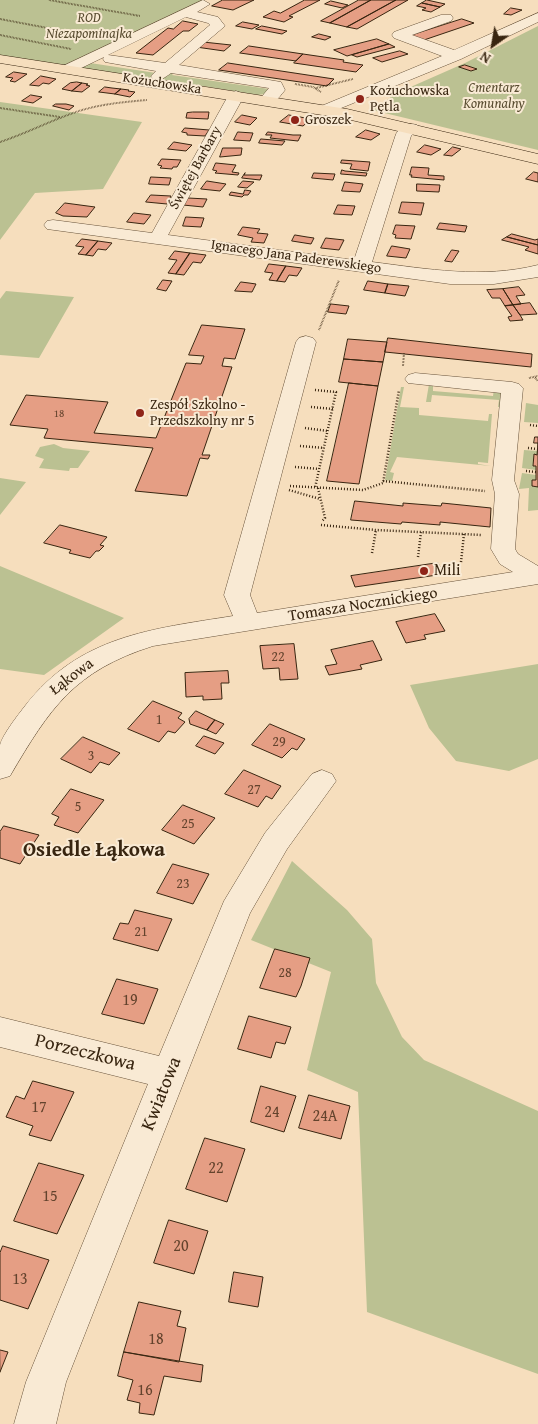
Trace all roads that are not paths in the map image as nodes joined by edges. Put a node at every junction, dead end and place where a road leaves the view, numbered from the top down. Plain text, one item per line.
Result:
1 (203, 4) dead end
2 (185, 13) junction
3 (538, 17) edge
4 (446, 18) dead end
5 (456, 56) junction
6 (104, 57) junction
7 (0, 59) edge
8 (167, 68) junction
9 (68, 69) junction
10 (151, 83) junction
11 (236, 96) junction
12 (266, 101) junction
13 (324, 110) junction
14 (411, 128) junction
15 (538, 159) edge
16 (53, 226) dead end
17 (157, 239) junction
18 (361, 266) junction
19 (538, 271) edge
20 (312, 339) road end
21 (406, 376) road end
22 (537, 576) edge
23 (248, 623) junction
24 (150, 638) joint
25 (0, 768) edge
26 (322, 781) dead end
27 (0, 1032) edge
28 (170, 1074) junction
29 (35, 1424) edge

1 - 2 street
2 - 6 street
2 - 8 street
3 - 5 street
4 - 5 street
5 - 13 street
6 - 8 street
6 - 9 street
7 - 9 main road, Kożuchowska
8 - 10 street
8 - 12 street
9 - 10 main road, Kożuchowska
10 - 11 main road, Kożuchowska
11 - 12 main road, Kożuchowska
11 - 17 street, Świętej Barbary
12 - 13 main road, Kożuchowska
13 - 14 main road, Kożuchowska
14 - 15 main road, Kożuchowska
14 - 18 street
16 - 17 street, Ignacego Jana Paderewskiego
17 - 18 street, Ignacego Jana Paderewskiego
18 - 19 street, Ignacego Jana Paderewskiego
20 - 23 street
21 - 22 street
22 - 23 street, Tomasza Nocznickiego
23 - 24 street, Tomasza Nocznickiego
24 - 25 street, Łąkowa
26 - 28 street, Kwiatowa
27 - 28 street, Porzeczkowa
28 - 29 street, Kwiatowa

